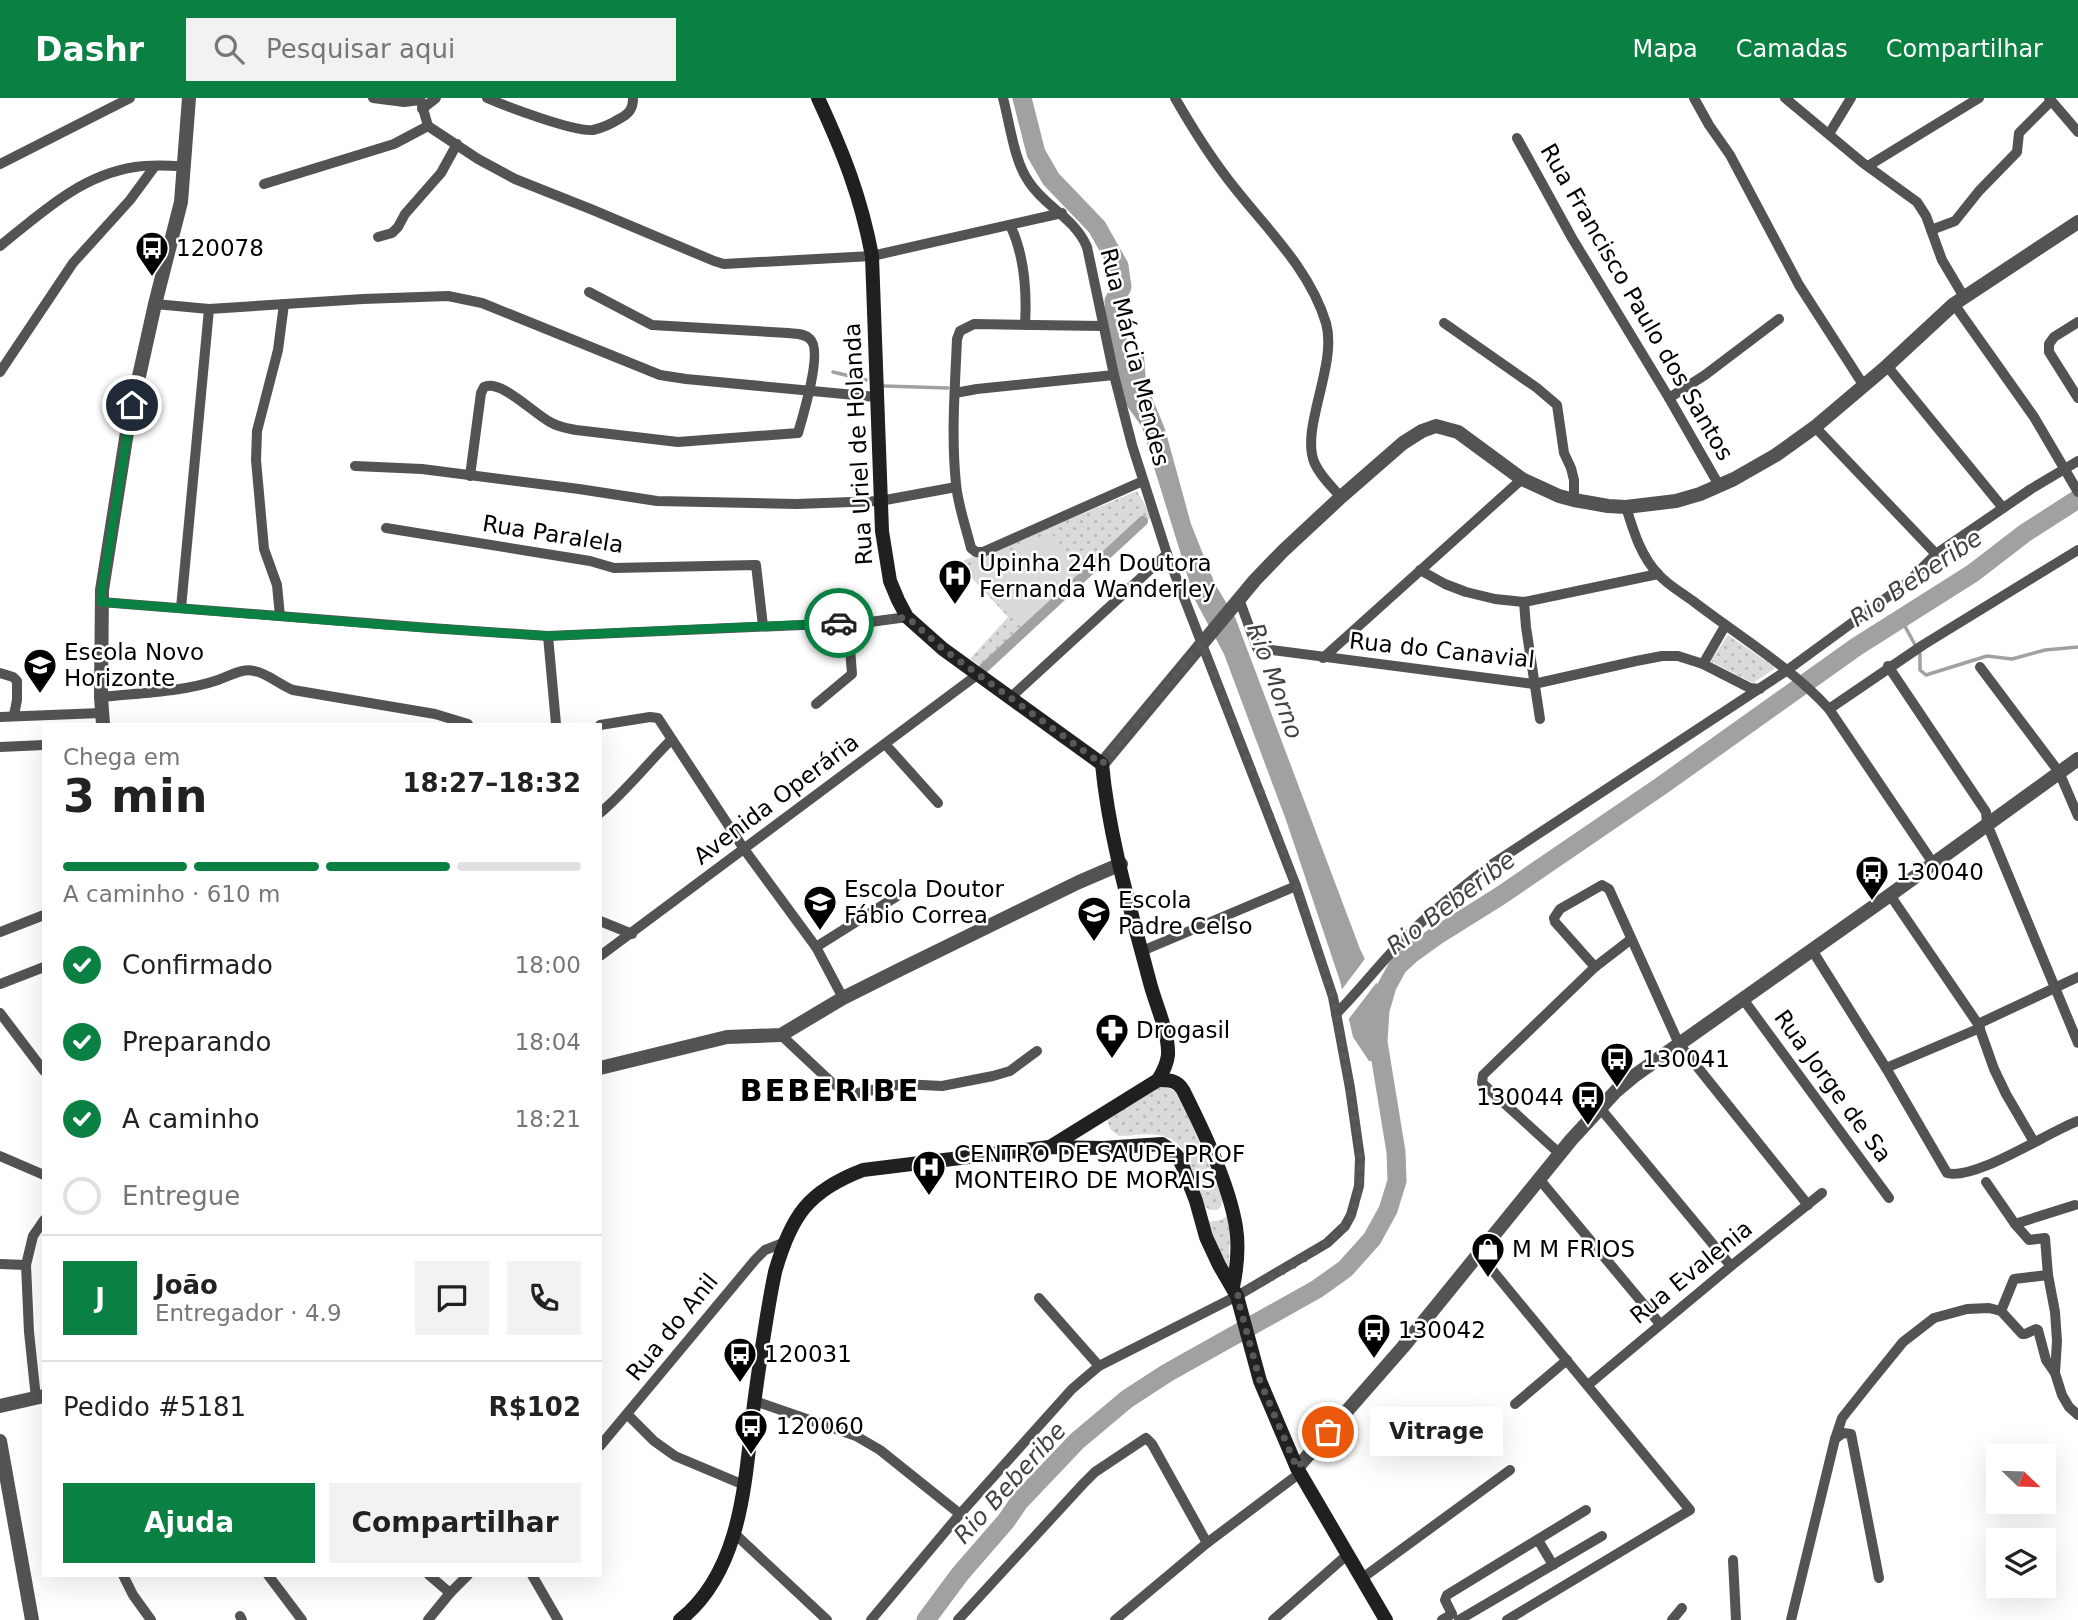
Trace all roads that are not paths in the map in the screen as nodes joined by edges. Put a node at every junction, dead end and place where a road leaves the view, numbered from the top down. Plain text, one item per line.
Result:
1 (130, 98) edge
2 (189, 98) edge
3 (373, 98) edge
4 (436, 98) edge
5 (488, 98) edge
6 (818, 98) edge
7 (1003, 98) edge
8 (1175, 98) edge
9 (1694, 98) edge
10 (1785, 98) edge
11 (1851, 98) edge
12 (1979, 98) edge
13 (2050, 100) edge
14 (421, 102) edge
15 (632, 103) edge
16 (428, 125) junction
17 (2078, 132) edge
18 (1829, 134) junction
19 (1517, 138) dead end
20 (457, 144) junction
21 (0, 164) edge
22 (155, 166) junction
23 (184, 166) junction
24 (1868, 166) junction
25 (264, 184) dead end
26 (1062, 213) junction
27 (2078, 222) edge
28 (1010, 225) junction
29 (1931, 230) junction
30 (378, 237) dead end
31 (0, 246) edge
32 (872, 256) junction
33 (589, 292) dead end
34 (1959, 301) junction
35 (155, 304) junction
36 (284, 304) junction
37 (209, 309) junction
38 (1779, 318) dead end
39 (2078, 322) edge
40 (1444, 323) dead end
41 (1025, 325) junction
42 (1103, 326) junction
43 (1887, 366) junction
44 (0, 372) edge
45 (1114, 376) junction
46 (1864, 386) junction
47 (809, 390) junction
48 (2076, 390) edge
49 (955, 393) junction
50 (876, 397) junction
51 (1669, 398) junction
52 (1815, 427) junction
53 (2078, 461) edge
54 (355, 466) dead end
55 (2064, 470) junction
56 (470, 476) junction
57 (1522, 479) junction
58 (1143, 481) junction
59 (1720, 486) junction
60 (956, 487) junction
61 (2078, 492) edge
62 (1341, 498) junction
63 (1574, 500) junction
64 (880, 501) junction
65 (1626, 507) junction
66 (2003, 508) junction
67 (386, 528) dead end
68 (2078, 550) edge
69 (1167, 554) junction
70 (1936, 554) junction
71 (1420, 570) junction
72 (1658, 574) junction
73 (101, 602) junction
74 (1524, 602) junction
75 (1236, 603) junction
76 (181, 608) junction
77 (280, 616) junction
78 (907, 617) junction
79 (848, 623) junction
80 (763, 626) junction
81 (1725, 626) junction
82 (548, 636) junction
83 (1206, 639) junction
84 (1323, 658) junction
85 (1703, 664) junction
86 (1888, 666) junction
87 (1980, 667) dead end
88 (1786, 671) junction
89 (0, 673) edge
90 (977, 675) junction
91 (1534, 684) junction
92 (1760, 689) junction
93 (101, 697) junction
94 (1010, 698) junction
95 (816, 704) dead end
96 (1829, 709) junction
97 (14, 715) junction
98 (0, 717) edge
99 (102, 719) edge
100 (1540, 719) dead end
101 (464, 723) edge
102 (556, 723) edge
103 (602, 725) edge
104 (671, 740) junction
105 (885, 744) junction
106 (42, 745) edge
107 (0, 747) edge
108 (2078, 758) edge
109 (1102, 764) junction
110 (2059, 772) junction
111 (938, 803) dead end
112 (602, 811) edge
113 (2078, 817) edge
114 (1987, 824) junction
115 (744, 849) junction
116 (1933, 863) junction
117 (1121, 864) junction
118 (1296, 886) junction
119 (909, 888) dead end
120 (1890, 895) junction
121 (42, 916) edge
122 (602, 922) edge
123 (0, 932) edge
124 (632, 934) junction
125 (1630, 940) junction
126 (816, 947) junction
127 (1812, 950) junction
128 (1142, 951) junction
129 (602, 955) edge
130 (1595, 967) junction
131 (42, 968) edge
132 (2078, 977) edge
133 (0, 984) edge
134 (2054, 988) junction
135 (843, 998) junction
136 (1743, 999) junction
137 (1339, 1010) junction
138 (0, 1013) edge
139 (1979, 1026) junction
140 (780, 1035) junction
141 (2078, 1043) edge
142 (1679, 1044) junction
143 (1037, 1051) dead end
144 (42, 1068) edge
145 (602, 1068) edge
146 (1886, 1068) junction
147 (1158, 1080) junction
148 (1600, 1108) junction
149 (1098, 1116) junction
150 (2078, 1121) edge
151 (2034, 1142) junction
152 (1049, 1147) junction
153 (1103, 1148) junction
154 (1560, 1154) junction
155 (0, 1156) edge
156 (42, 1174) edge
157 (1540, 1180) junction
158 (1986, 1182) dead end
159 (1822, 1193) dead end
160 (1889, 1198) dead end
161 (1808, 1205) junction
162 (2074, 1205) dead end
163 (42, 1223) edge
164 (2015, 1224) junction
165 (1236, 1227) junction
166 (1206, 1237) junction
167 (783, 1242) junction
168 (1479, 1254) junction
169 (0, 1264) edge
170 (26, 1265) junction
171 (1731, 1266) junction
172 (2048, 1275) junction
173 (1235, 1292) junction
174 (1039, 1298) dead end
175 (2001, 1311) junction
176 (1660, 1324) junction
177 (1567, 1360) junction
178 (1100, 1366) junction
179 (2055, 1373) junction
180 (1588, 1385) junction
181 (40, 1397) edge
182 (755, 1401) junction
183 (1515, 1404) dead end
184 (0, 1406) edge
185 (628, 1415) junction
186 (2078, 1415) edge
187 (1835, 1438) junction
188 (0, 1441) edge
189 (602, 1444) edge
190 (1510, 1470) dead end
191 (1298, 1471) junction
192 (744, 1485) junction
193 (1586, 1510) dead end
194 (960, 1514) junction
195 (735, 1534) junction
196 (1602, 1536) dead end
197 (1538, 1539) junction
198 (1207, 1543) junction
199 (1347, 1555) junction
200 (1733, 1560) dead end
201 (1553, 1565) junction
202 (124, 1577) edge
203 (270, 1577) edge
204 (431, 1577) edge
205 (466, 1577) edge
206 (533, 1577) edge
207 (1879, 1578) dead end
208 (1361, 1579) junction
209 (450, 1593) junction
210 (1682, 1608) dead end
211 (1453, 1618) edge
212 (33, 1620) edge
213 (150, 1620) edge
214 (302, 1620) edge
215 (428, 1620) edge
216 (558, 1620) edge
217 (680, 1620) edge
218 (827, 1620) edge
219 (870, 1620) edge
220 (958, 1620) edge
221 (1115, 1620) edge
222 (1273, 1620) edge
223 (1386, 1620) edge
224 (1507, 1620) edge
225 (1672, 1620) edge
226 (1736, 1620) edge
227 (1791, 1620) edge

1 - 21 street
2 - 23 street
3 - 14 street
4 - 14 street
5 - 15 street
6 - 32 main road, Rua Uriel de Holanda
7 - 26 street, Rua Márcia Mendes
8 - 62 street
9 - 46 street
10 - 18 street
11 - 18 street
12 - 24 street
13 - 17 street
13 - 29 street
14 - 16 street
16 - 20 street
16 - 25 street
18 - 24 street
19 - 51 street, Rua Francisco Paulo dos Santos
20 - 30 street
20 - 32 street
22 - 23 street
22 - 31 street
22 - 44 street
23 - 35 street
24 - 29 street
26 - 28 street
26 - 42 street, Rua Márcia Mendes
27 - 34 street
28 - 32 street
28 - 41 street
29 - 34 street
32 - 50 main road, Rua Uriel de Holanda
33 - 47 street
34 - 43 street
34 - 55 street
35 - 37 street
35 - 73 street
36 - 37 street
36 - 47 street
36 - 77 street
37 - 76 street
38 - 51 street
39 - 48 street
40 - 63 street
41 - 42 street
41 - 49 street
42 - 45 street, Rua Márcia Mendes
43 - 46 street
43 - 66 street
45 - 49 street
45 - 58 street, Rua Márcia Mendes
46 - 52 street
47 - 50 street
47 - 56 street
49 - 60 street
50 - 64 main road, Rua Uriel de Holanda
51 - 59 street, Rua Francisco Paulo dos Santos
52 - 59 street
52 - 70 street
53 - 55 street
54 - 56 street
55 - 61 street
55 - 66 street
56 - 64 street
57 - 62 street
57 - 63 street
57 - 71 street
58 - 60 street
58 - 69 street, Rua Márcia Mendes
59 - 65 street
60 - 64 street
62 - 75 street
63 - 65 street
64 - 78 main road, Rua Uriel de Holanda
65 - 72 street
66 - 70 street
67 - 80 street, Rua Paralela
68 - 86 street
69 - 83 street, Rua Márcia Mendes
69 - 94 street
70 - 88 street
71 - 74 street
71 - 84 street
72 - 74 street
72 - 81 street
73 - 76 street
73 - 93 street
74 - 91 street
75 - 83 street
75 - 84 street, Rua do Canavial
76 - 77 street
77 - 82 street
78 - 79 street
78 - 90 main road, Rua Uriel de Holanda
79 - 80 street
79 - 95 street
80 - 82 street
81 - 85 street
81 - 88 street
82 - 102 street
83 - 109 street
83 - 118 street, Rua Márcia Mendes
84 - 91 street, Rua do Canavial
85 - 91 street, Rua do Canavial
85 - 92 street, Rua do Canavial
86 - 96 street
86 - 114 street
87 - 110 street
88 - 92 street
88 - 96 street
89 - 97 street
90 - 94 main road, Rua Uriel de Holanda
90 - 105 street, Avenida Operária
91 - 100 street
92 - 137 street
93 - 99 street
93 - 101 street
94 - 109 main road, Rua Uriel de Holanda
96 - 116 street
97 - 98 street
97 - 99 street
103 - 104 street
104 - 112 street
104 - 115 street
105 - 111 street
105 - 115 street, Avenida Operária
106 - 107 street
108 - 110 street
109 - 117 main road
110 - 113 street
110 - 114 street
114 - 116 street
114 - 134 street
115 - 124 street, Avenida Operária
115 - 126 street
116 - 120 street
117 - 128 main road
117 - 135 street
118 - 128 street
118 - 137 street, Rua Márcia Mendes
119 - 126 street
120 - 127 street
120 - 139 street
121 - 123 street
122 - 124 street
124 - 129 street, Avenida Operária
125 - 130 street
125 - 130 street
125 - 142 street
126 - 135 street
127 - 136 street
127 - 146 street
128 - 147 main road
130 - 154 street
131 - 133 street
132 - 134 street
134 - 139 street
134 - 141 street
135 - 140 street
136 - 142 street
136 - 160 street, Rua Jorge de Sa
137 - 173 street, Rua Márcia Mendes
138 - 144 street
139 - 146 street
139 - 151 street
140 - 143 street
140 - 145 street
142 - 148 street
142 - 161 street
146 - 151 street
147 - 149 main road
147 - 165 main road
148 - 154 street
148 - 171 street
149 - 152 main road
149 - 153 main road
150 - 151 street
152 - 153 main road
152 - 167 main road
153 - 166 main road
154 - 157 street
155 - 156 street
157 - 168 street
157 - 176 street
158 - 164 street
159 - 161 street, Rua Evalenia
161 - 171 street, Rua Evalenia
162 - 164 street
163 - 170 street
164 - 172 street
165 - 166 main road
165 - 173 main road
166 - 173 main road
167 - 182 main road
167 - 185 street, Rua do Anil
168 - 177 street
168 - 191 street
169 - 170 street
170 - 181 street
171 - 176 street, Rua Evalenia
172 - 175 street
172 - 179 street
173 - 178 street, Rua Márcia Mendes
173 - 191 main road
174 - 178 street
175 - 179 street
175 - 187 street
176 - 180 street, Rua Evalenia
177 - 180 street
177 - 183 street
178 - 194 street, Rua Márcia Mendes
179 - 186 street
180 - 224 street
181 - 184 street
182 - 192 main road
182 - 194 street
185 - 189 street, Rua do Anil
185 - 192 street
187 - 207 street
187 - 227 street
188 - 212 street
190 - 208 street
191 - 198 street
191 - 199 main road
192 - 195 main road
193 - 197 street
194 - 219 street, Rua Márcia Mendes
195 - 217 main road
195 - 218 street
196 - 201 street
197 - 201 street
197 - 211 street
198 - 220 street
198 - 221 street
199 - 208 main road
199 - 222 street
200 - 226 street
201 - 211 street
202 - 213 street
203 - 214 street
204 - 209 street
205 - 209 street
206 - 216 street
208 - 223 main road
209 - 215 street
210 - 225 street

